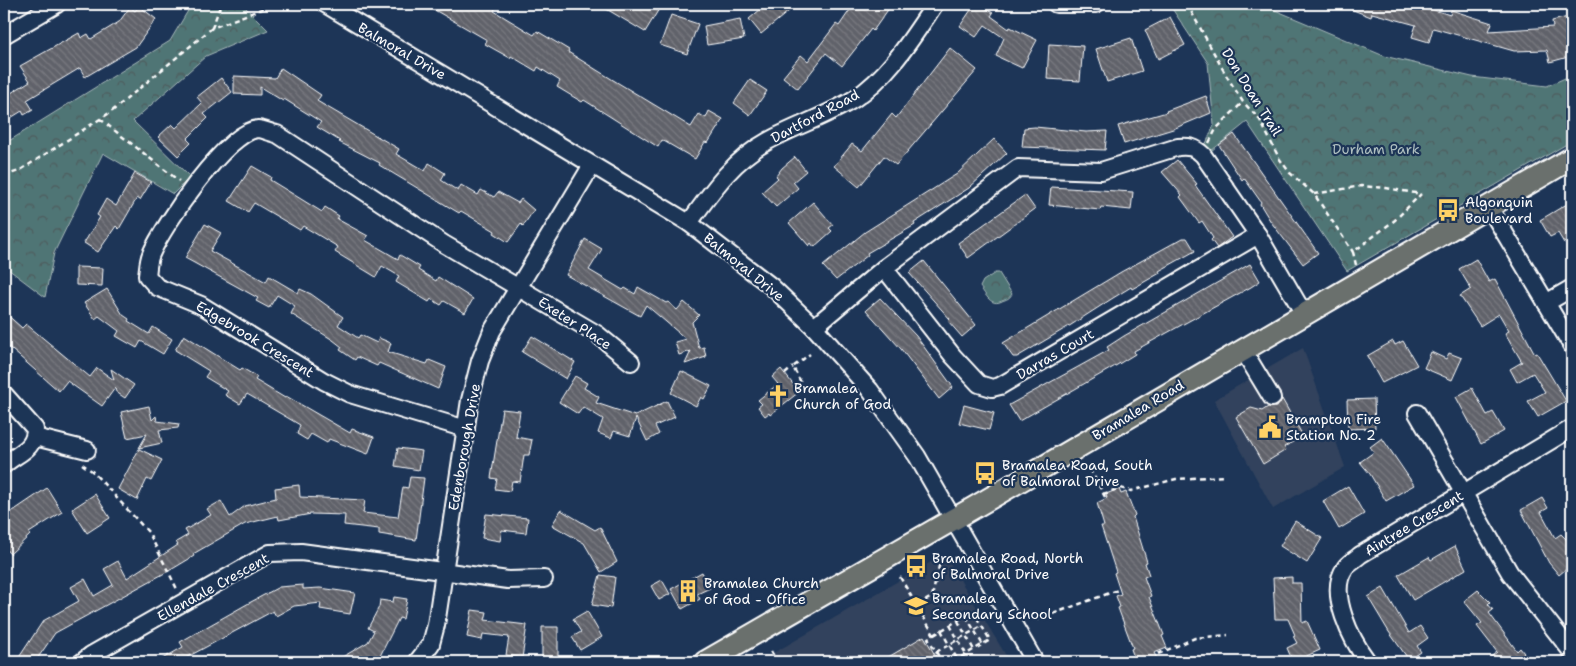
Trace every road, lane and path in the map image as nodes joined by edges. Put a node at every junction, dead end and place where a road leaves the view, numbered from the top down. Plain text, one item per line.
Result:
1 (58, 4) edge
2 (221, 4) edge
3 (274, 4) edge
4 (325, 4) edge
5 (935, 4) edge
6 (1056, 4) edge
7 (1096, 4) edge
8 (1187, 4) edge
9 (212, 28) junction
10 (4, 35) edge
11 (1243, 102) junction
12 (100, 119) junction
13 (1203, 155) junction
14 (1572, 158) edge
15 (592, 165) junction
16 (4, 176) edge
17 (190, 190) junction
18 (1314, 194) junction
19 (1489, 207) junction
20 (690, 223) junction
21 (1258, 235) junction
22 (1353, 252) junction
23 (884, 268) junction
24 (1361, 281) junction
25 (518, 287) junction
26 (1572, 288) edge
27 (1546, 303) junction
28 (1304, 314) junction
29 (814, 327) junction
30 (1572, 346) edge
31 (1243, 350) junction
32 (810, 354) dead end
33 (631, 362) dead end
34 (792, 368) junction
35 (784, 374) dead end
36 (806, 390) dead end
37 (4, 394) edge
38 (1272, 398) dead end
39 (1417, 412) dead end
40 (1572, 428) edge
41 (466, 429) junction
42 (35, 437) junction
43 (81, 456) joint
44 (4, 466) edge
45 (1090, 469) dead end
46 (1225, 476) dead end
47 (1464, 492) junction
48 (952, 520) junction
49 (941, 557) dead end
50 (444, 572) junction
51 (900, 578) dead end
52 (544, 579) dead end
53 (1118, 590) dead end
54 (184, 602) junction
55 (917, 605) junction
56 (966, 616) junction
57 (1036, 620) dead end
58 (958, 621) junction
59 (950, 625) junction
60 (982, 626) junction
61 (942, 630) junction
62 (974, 630) junction
63 (934, 635) junction
64 (966, 635) junction
65 (1228, 635) dead end
66 (958, 640) junction
67 (949, 645) junction
68 (983, 645) junction
69 (974, 650) junction
70 (771, 651) dead end
71 (936, 652) junction
72 (1572, 652) edge
73 (966, 654) junction
74 (1158, 654) dead end
75 (957, 659) junction
76 (82, 662) edge
77 (417, 662) edge
78 (704, 662) edge
79 (777, 662) edge
80 (942, 662) edge
81 (953, 662) edge
82 (1035, 662) edge
83 (1368, 662) edge

1 - 10 street
2 - 9 path
3 - 9 path
4 - 15 street, Balmoral Drive
5 - 20 street, Dartford Road
6 - 7 street
8 - 11 path, Don Doan Trail
9 - 12 path
11 - 13 path
11 - 18 path, Don Doan Trail
12 - 16 path
12 - 17 path
13 - 21 street
13 - 23 street
14 - 19 main road, Bramalea Road
15 - 20 street, Balmoral Drive
15 - 25 street, Edenborough Drive
17 - 25 street, Edgebrook Crescent
17 - 41 street, Edgebrook Crescent
18 - 22 path, Don Doan Trail
18 - 22 path
19 - 24 main road, Bramalea Road
19 - 27 street
20 - 29 street, Balmoral Drive
21 - 23 street, Darras Court
21 - 28 street
22 - 24 path, Don Doan Trail
23 - 29 street
24 - 28 main road, Bramalea Road
25 - 33 street, Exeter Place
25 - 41 street, Edenborough Drive
26 - 27 street
27 - 30 street
28 - 31 main road, Bramalea Road
29 - 48 street, Balmoral Drive
31 - 38 street
31 - 48 main road, Bramalea Road
32 - 34 path
34 - 35 path
34 - 36 path
37 - 42 street
39 - 47 street
40 - 47 street, Aintree Crescent
41 - 50 street, Edenborough Drive
42 - 43 street
42 - 44 street
43 - 54 path
45 - 46 path
47 - 72 street
47 - 83 street, Aintree Crescent
48 - 78 main road, Bramalea Road
48 - 82 street, Balmoral Drive
49 - 55 path
50 - 52 street, Ellendale Crescent
50 - 54 street, Ellendale Crescent
50 - 77 street, Edenborough Drive
51 - 55 path
53 - 57 path
54 - 76 street, Ellendale Crescent
55 - 63 path
56 - 58 path
56 - 60 path
56 - 62 path
58 - 59 path
58 - 64 path
59 - 61 path
59 - 66 path
60 - 62 path
60 - 68 path
61 - 63 path
61 - 67 path
62 - 64 path
62 - 68 path
63 - 71 path
64 - 66 path
64 - 69 path
65 - 74 path
66 - 67 path
66 - 73 path
67 - 71 path
67 - 75 path
68 - 69 path
69 - 73 path
70 - 79 path
71 - 80 path
73 - 75 path
75 - 81 path

